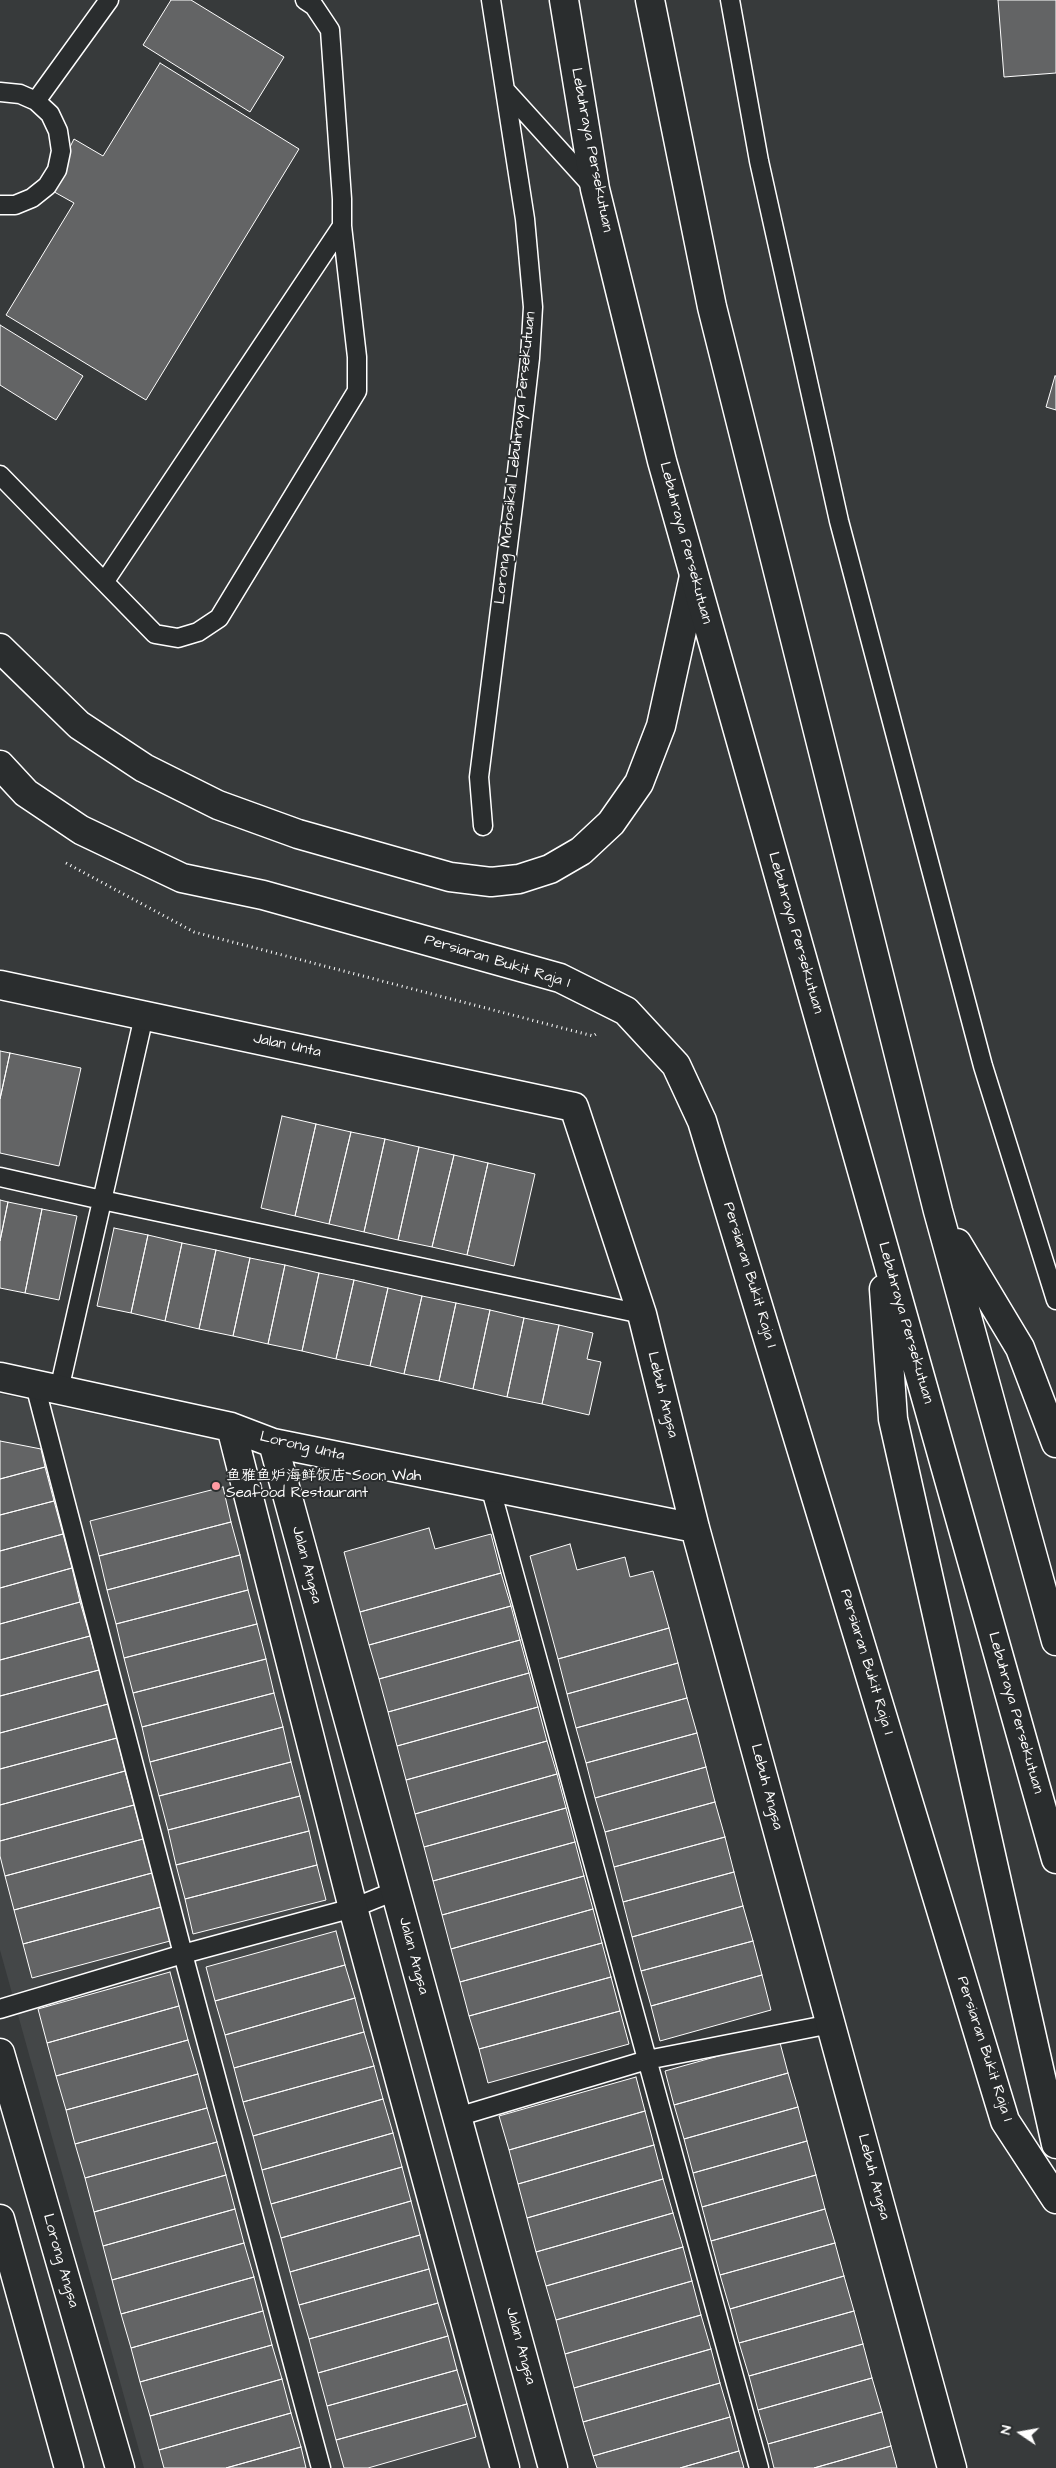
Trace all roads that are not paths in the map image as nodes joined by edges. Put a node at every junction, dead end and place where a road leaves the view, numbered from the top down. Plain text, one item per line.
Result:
1 (109, 0) edge
2 (305, 0) edge
3 (491, 0) edge
4 (564, 0) edge
5 (650, 0) edge
6 (730, 0) edge
7 (506, 90) junction
8 (0, 92) edge
9 (36, 101) junction
10 (595, 189) junction
11 (0, 205) edge
12 (342, 226) junction
13 (0, 475) edge
14 (694, 576) junction
15 (104, 581) junction
16 (0, 648) edge
17 (0, 765) edge
18 (482, 826) dead end
19 (0, 985) edge
20 (144, 1016) junction
21 (574, 1107) joint
22 (0, 1177) edge
23 (102, 1200) junction
24 (938, 1211) junction
25 (880, 1233) junction
26 (1056, 1300) edge
27 (642, 1314) junction
28 (0, 1377) edge
29 (47, 1387) junction
30 (231, 1427) junction
31 (273, 1443) junction
32 (1056, 1443) edge
33 (490, 1486) junction
34 (695, 1528) junction
35 (1056, 1641) edge
36 (1056, 1859) edge
37 (395, 1891) junction
38 (353, 1908) junction
39 (182, 1954) junction
40 (0, 2009) edge
41 (831, 2024) junction
42 (0, 2053) edge
43 (647, 2060) junction
44 (457, 2117) junction
45 (1056, 2144) edge
46 (1056, 2199) edge
47 (0, 2219) edge
48 (69, 2468) edge
49 (120, 2468) edge
50 (320, 2468) edge
51 (505, 2468) edge
52 (553, 2468) edge
53 (759, 2468) edge
54 (952, 2468) edge

1 - 9 lane
2 - 12 lane
3 - 7 lane, Lorong Motosikal Lebuhraya Persekutuan
4 - 10 main road, Lebuhraya Persekutuan
5 - 24 main road
6 - 26 lane
7 - 10 lane
7 - 18 lane, Lorong Motosikal Lebuhraya Persekutuan
8 - 9 lane
9 - 11 lane
10 - 14 main road, Lebuhraya Persekutuan
12 - 15 lane
12 - 15 lane
13 - 15 lane
14 - 16 main road
14 - 25 main road, Lebuhraya Persekutuan
17 - 46 main road, Persiaran Bukit Raja 1
19 - 20 main road, Jalan Unta
20 - 21 main road, Jalan Unta
20 - 23 lane
21 - 27 main road, Lebuh Angsa
22 - 23 lane
23 - 27 lane
23 - 29 lane
24 - 32 main road
24 - 35 main road
25 - 36 main road, Lebuhraya Persekutuan
25 - 45 main road
27 - 34 main road, Lebuh Angsa
28 - 29 main road, Lorong Unta
29 - 30 main road, Lorong Unta
29 - 39 lane
30 - 31 main road, Lorong Unta
30 - 38 main road
31 - 33 main road, Lorong Unta
31 - 37 main road, Jalan Angsa
33 - 34 main road, Lorong Unta
33 - 43 lane
34 - 41 main road, Lebuh Angsa
37 - 38 lane
37 - 44 main road, Jalan Angsa
38 - 39 lane
38 - 51 main road
39 - 40 lane
39 - 50 lane
41 - 43 lane
41 - 54 main road, Lebuh Angsa
42 - 49 main road, Lorong Angsa
43 - 44 lane
43 - 53 lane
44 - 52 main road, Jalan Angsa
47 - 48 main road

